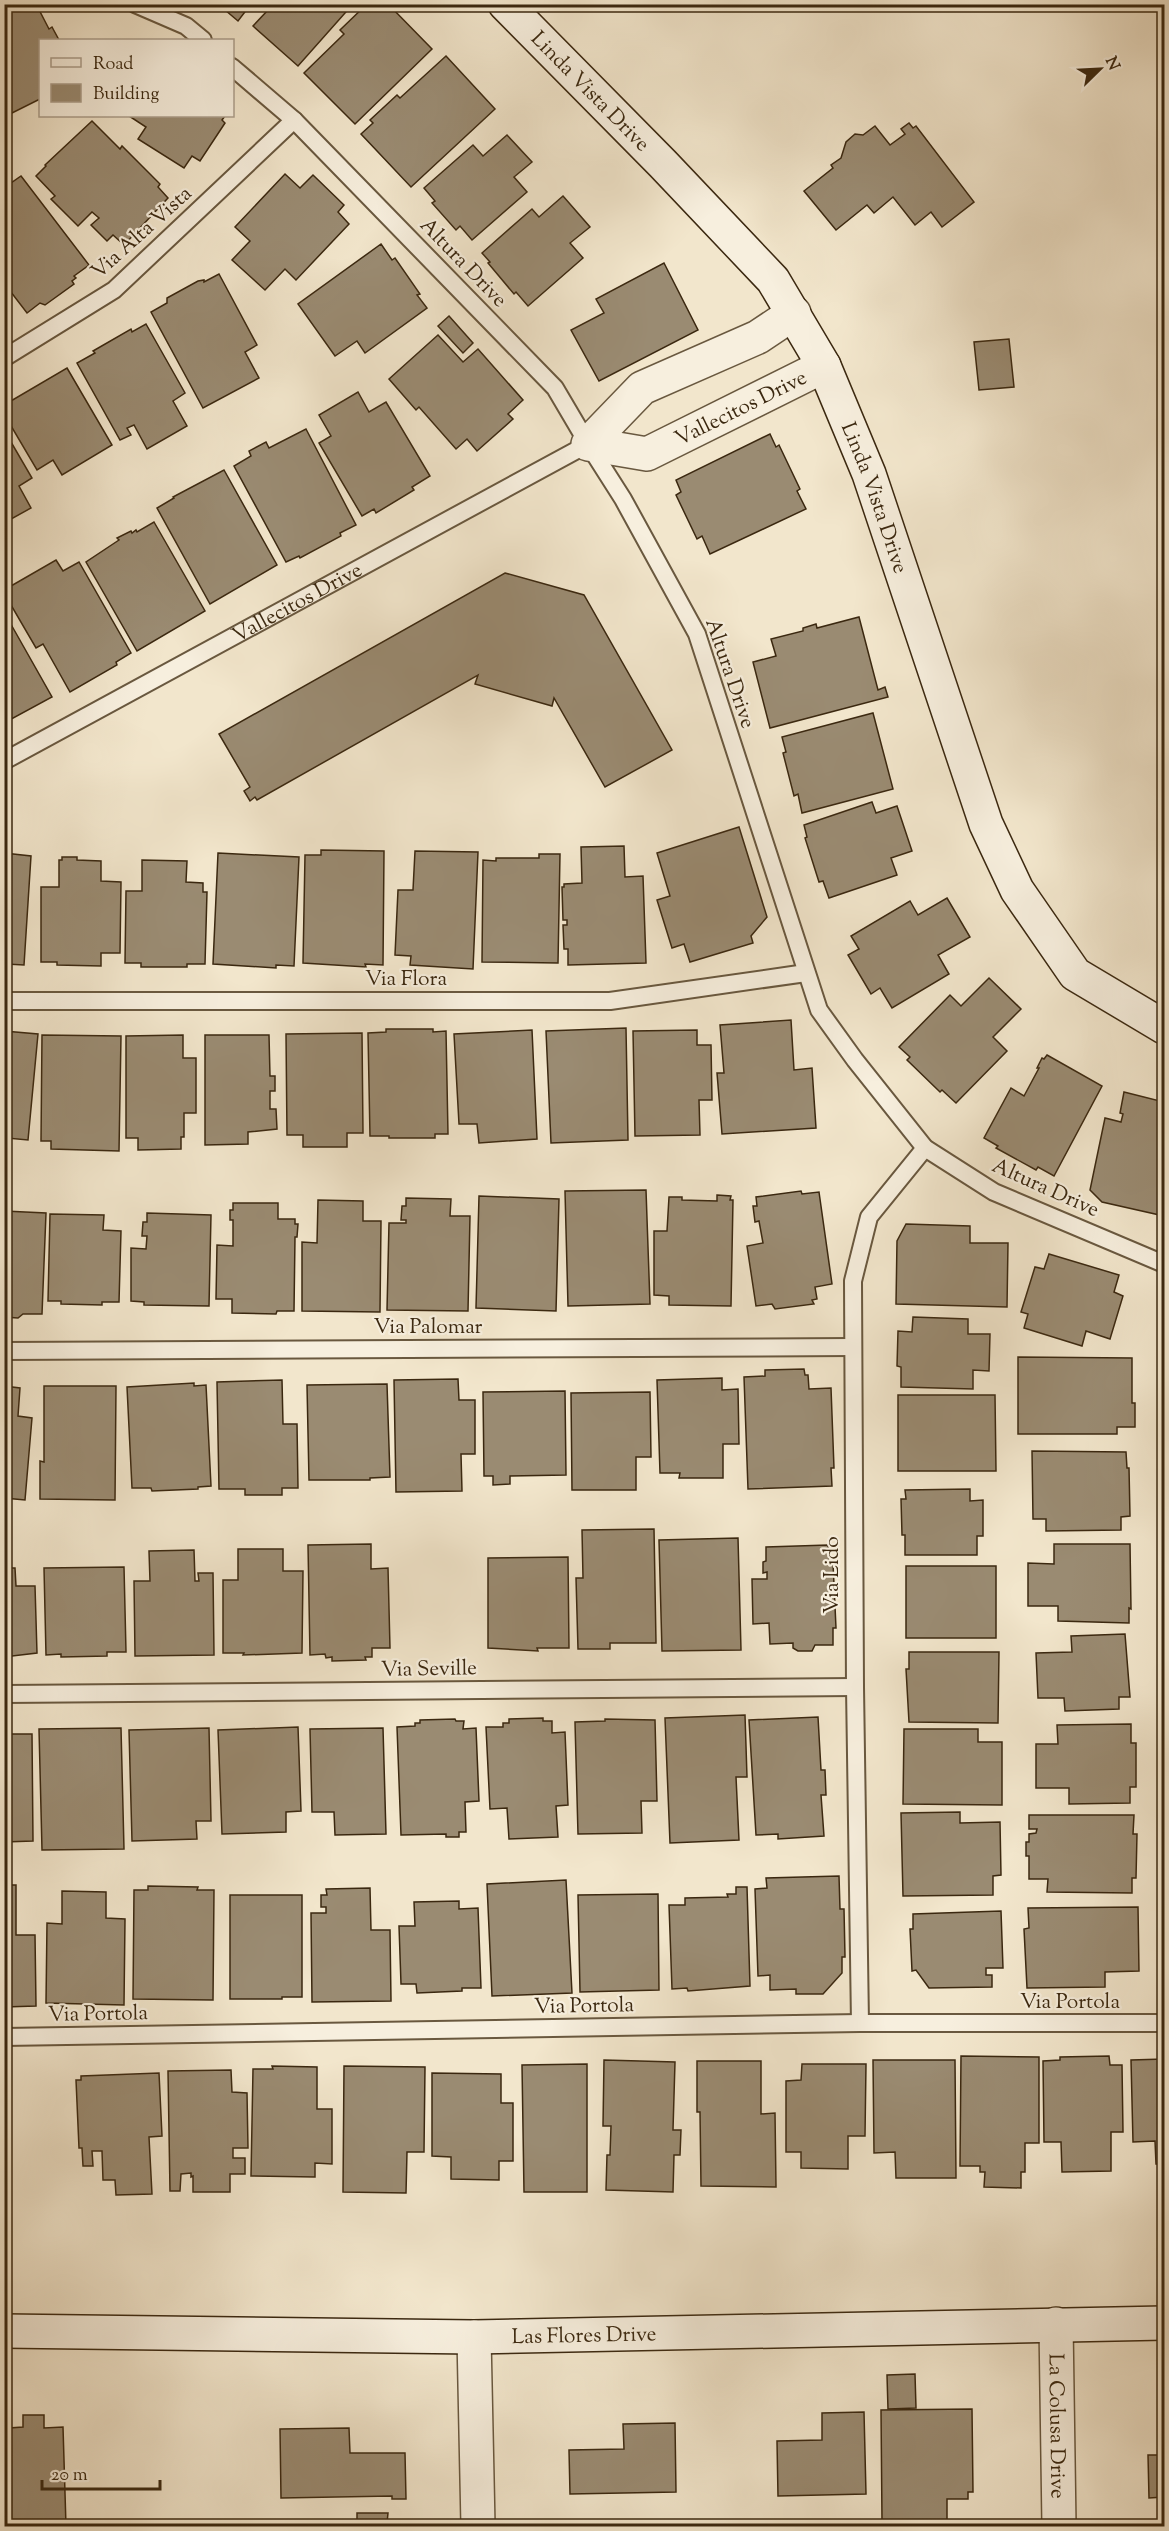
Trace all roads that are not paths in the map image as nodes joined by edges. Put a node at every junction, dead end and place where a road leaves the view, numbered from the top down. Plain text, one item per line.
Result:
1 (135, 4) edge
2 (505, 4) edge
3 (202, 39) edge
4 (234, 69) edge
5 (294, 120) junction
6 (794, 313) junction
7 (4, 358) edge
8 (824, 366) junction
9 (588, 444) junction
10 (4, 761) edge
11 (806, 972) junction
12 (4, 1001) edge
13 (1164, 1027) edge
14 (925, 1148) junction
15 (1164, 1264) edge
16 (852, 1347) junction
17 (4, 1350) edge
18 (855, 1687) junction
19 (4, 1695) edge
20 (860, 2023) junction
21 (1164, 2023) edge
22 (4, 2037) edge
23 (1164, 2323) edge
24 (1056, 2324) junction
25 (4, 2331) edge
26 (474, 2337) junction
27 (478, 2526) edge
28 (1059, 2526) edge

1 - 3 lane
2 - 6 street, Linda Vista Drive
4 - 5 lane, Altura Drive
5 - 7 lane, Via Alta Vista
5 - 9 lane, Altura Drive
6 - 8 street, Linda Vista Drive
6 - 9 street, Vallecitos Drive
8 - 9 street, Vallecitos Drive
8 - 13 street, Linda Vista Drive
9 - 10 lane, Vallecitos Drive
9 - 11 lane, Altura Drive
11 - 12 lane, Via Flora
11 - 14 lane, Altura Drive
14 - 15 lane, Altura Drive
14 - 16 lane, Via Lido
16 - 17 lane, Via Palomar
16 - 18 lane, Via Lido
18 - 19 lane, Via Seville
18 - 20 lane, Via Lido
20 - 21 lane, Via Portola
20 - 22 lane, Via Portola
23 - 24 street, Las Flores Drive
24 - 26 street, Las Flores Drive
24 - 28 street, La Colusa Drive
25 - 26 street, Las Flores Drive
26 - 27 street

